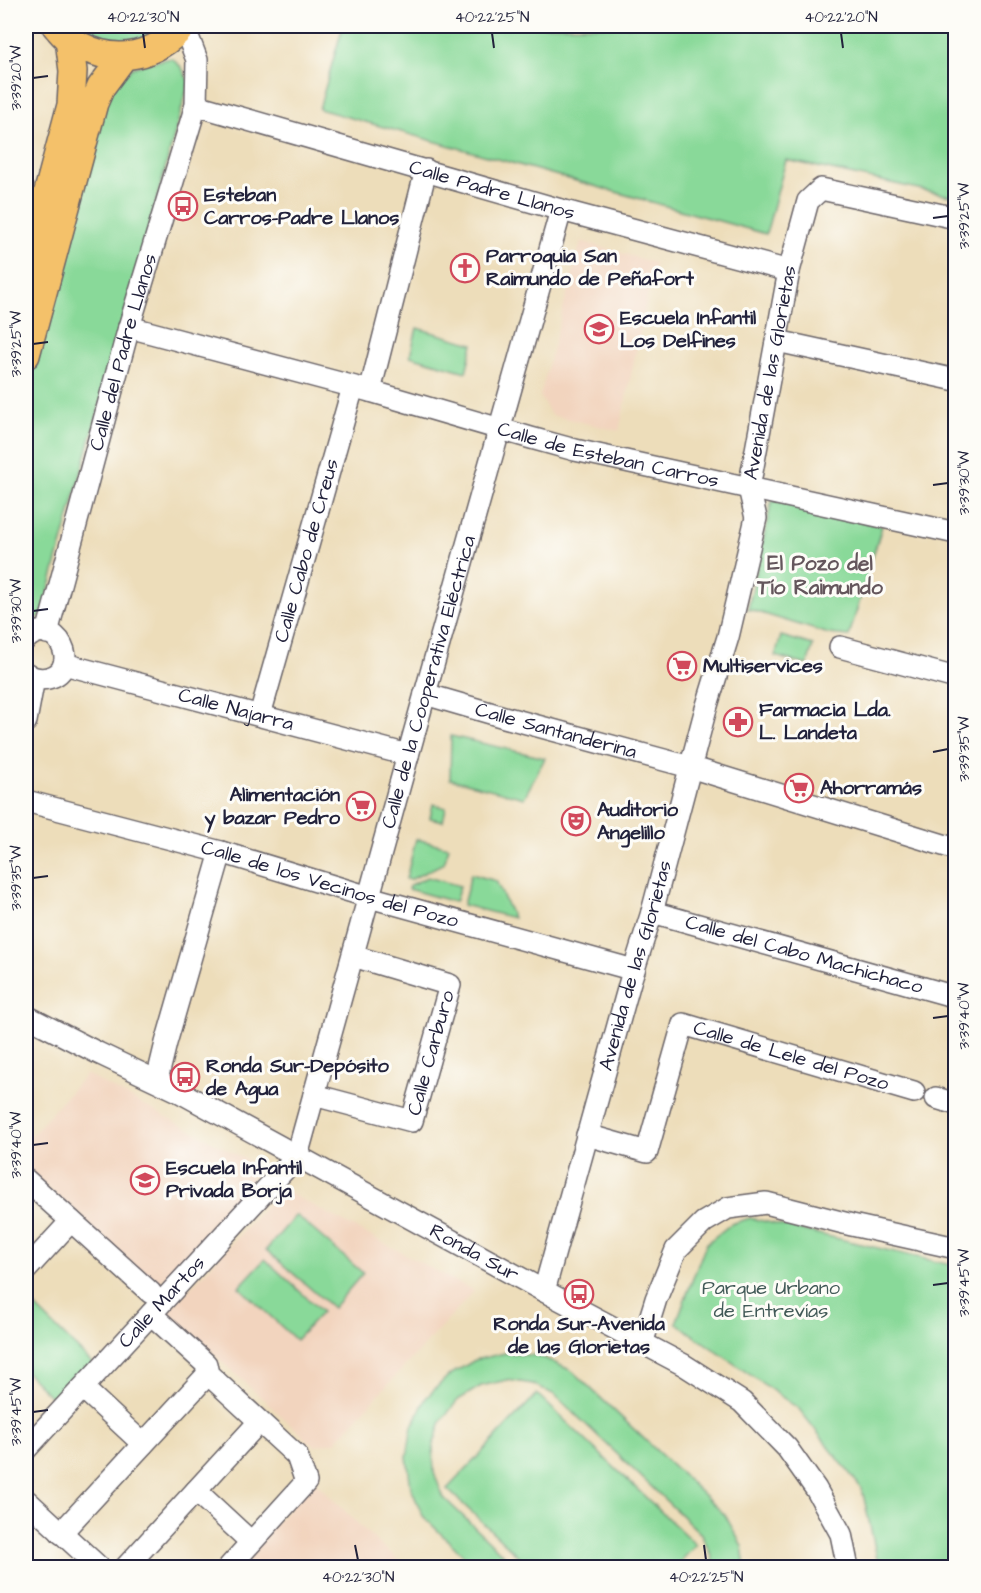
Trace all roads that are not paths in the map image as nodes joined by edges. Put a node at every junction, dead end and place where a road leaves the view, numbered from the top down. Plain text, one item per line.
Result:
1 (183, 26) edge
2 (62, 32) edge
3 (160, 45) junction
4 (124, 56) junction
5 (198, 73) junction
6 (196, 105) junction
7 (426, 170) junction
8 (561, 210) junction
9 (956, 218) edge
10 (789, 271) junction
11 (26, 274) edge
12 (129, 327) junction
13 (777, 341) junction
14 (26, 355) edge
15 (956, 380) edge
16 (361, 389) junction
17 (500, 429) junction
18 (749, 488) junction
19 (956, 533) edge
20 (47, 633) junction
21 (26, 639) edge
22 (840, 647) dead end
23 (64, 664) junction
24 (30, 676) edge
25 (956, 678) edge
26 (425, 694) junction
27 (260, 715) junction
28 (26, 721) edge
29 (408, 755) junction
30 (690, 767) junction
31 (26, 801) edge
32 (956, 849) edge
33 (221, 852) junction
34 (369, 897) junction
35 (652, 912) junction
36 (352, 956) junction
37 (634, 970) junction
38 (956, 997) edge
39 (26, 1016) edge
40 (157, 1080) junction
41 (914, 1092) dead end
42 (314, 1095) junction
43 (587, 1135) junction
44 (297, 1156) junction
45 (26, 1180) edge
46 (71, 1221) junction
47 (956, 1248) edge
48 (26, 1270) edge
49 (544, 1291) junction
50 (151, 1303) junction
51 (642, 1344) junction
52 (208, 1374) junction
53 (83, 1388) junction
54 (259, 1422) junction
55 (143, 1444) junction
56 (26, 1449) edge
57 (196, 1491) junction
58 (26, 1500) edge
59 (61, 1533) junction
60 (251, 1542) junction
61 (99, 1568) edge
62 (125, 1568) edge
63 (228, 1568) edge
64 (848, 1568) edge

1 - 3 main road
1 - 5 street, Calle del Padre Llanos
2 - 4 main road
2 - 11 main road
3 - 4 main road
3 - 5 street
4 - 14 main road
5 - 6 street, Calle del Padre Llanos
6 - 7 street, Calle Padre Llanos
6 - 12 street, Calle del Padre Llanos
7 - 8 street, Calle Padre Llanos
7 - 16 street
8 - 10 street, Calle Padre Llanos
8 - 17 street, Calle de la Cooperativa Eléctrica
9 - 10 street, Avenida de las Glorietas
10 - 13 street, Avenida de las Glorietas
12 - 16 street, Calle de Esteban Carros
12 - 20 street, Calle del Padre Llanos
13 - 15 street
13 - 18 street, Avenida de las Glorietas
16 - 17 street, Calle de Esteban Carros
16 - 27 street, Calle Cabo de Creus
17 - 18 street, Calle de Esteban Carros
17 - 26 street, Calle de la Cooperativa Eléctrica
18 - 19 street, Calle de Esteban Carros
18 - 30 street, Avenida de las Glorietas
20 - 21 street
20 - 23 street
22 - 25 street
23 - 24 street
23 - 27 street, Calle Najarra
24 - 28 street
26 - 29 street, Calle de la Cooperativa Eléctrica
26 - 30 street, Calle Santanderina
27 - 29 street, Calle Najarra
29 - 34 street, Calle de la Cooperativa Eléctrica
30 - 32 street, Calle Santanderina
30 - 35 street, Avenida de las Glorietas
31 - 33 street, Calle de los Vecinos del Pozo
33 - 34 street, Calle de los Vecinos del Pozo
33 - 40 street
34 - 36 street, Calle de la Cooperativa Eléctrica
34 - 37 street, Calle de los Vecinos del Pozo
35 - 37 street, Avenida de las Glorietas
35 - 38 street, Calle del Cabo Machichaco
36 - 42 street, Calle de la Cooperativa Eléctrica
36 - 42 street, Calle Carburo
37 - 43 street, Avenida de las Glorietas
39 - 40 street, Ronda Sur
40 - 44 street, Ronda Sur
41 - 43 street, Calle de Lele del Pozo
42 - 44 street, Calle de la Cooperativa Eléctrica
43 - 49 street, Avenida de las Glorietas
44 - 49 street, Ronda Sur
44 - 50 street, Calle Martos
45 - 46 street, Calle Martos
46 - 48 street
46 - 50 street, Calle Martos
47 - 51 street
49 - 51 street, Ronda Sur
50 - 52 street
50 - 53 street, Calle Martos
51 - 64 street, Ronda Sur
52 - 54 street
52 - 55 street
53 - 55 street
53 - 56 street, Calle Martos
54 - 57 street
54 - 60 street
55 - 59 street
57 - 60 street
57 - 62 street
58 - 59 street
59 - 61 street
60 - 63 street

